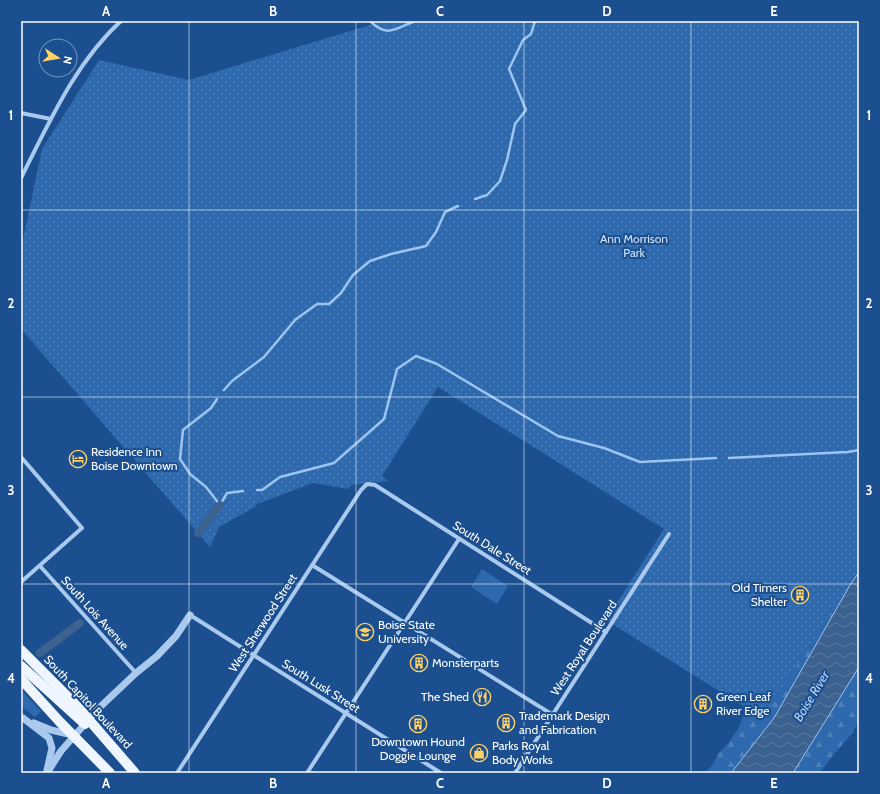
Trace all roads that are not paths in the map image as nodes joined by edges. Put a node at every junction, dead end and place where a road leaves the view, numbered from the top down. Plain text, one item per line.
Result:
1 (121, 21) edge
2 (21, 113) edge
3 (51, 120) junction
4 (21, 178) edge
5 (21, 457) edge
6 (367, 484) joint
7 (669, 534) dead end
8 (459, 539) junction
9 (312, 565) junction
10 (40, 566) junction
11 (21, 582) edge
12 (190, 615) joint
13 (404, 623) junction
14 (606, 632) junction
15 (21, 650) edge
16 (254, 655) junction
17 (21, 666) edge
18 (136, 673) junction
19 (21, 679) edge
20 (345, 713) junction
21 (553, 715) junction
22 (22, 717) edge
23 (87, 722) junction
24 (75, 736) junction
25 (47, 773) edge
26 (110, 773) edge
27 (135, 773) edge
28 (177, 773) edge
29 (307, 773) edge
30 (441, 773) edge
31 (515, 773) edge

1 - 3 street
2 - 3 street
3 - 4 street
5 - 10 street
6 - 8 street, South Dale Street
6 - 9 street, West Sherwood Street
7 - 14 street, West Royal Boulevard
8 - 13 street
8 - 14 street, South Dale Street
9 - 13 street
9 - 16 street, West Sherwood Street
10 - 11 street
10 - 18 street, South Lois Avenue
12 - 16 street, South Lusk Street
12 - 18 street
13 - 20 street
13 - 21 street
14 - 21 street, West Royal Boulevard
15 - 23 main road, South Capitol Boulevard
16 - 20 street, South Lusk Street
16 - 28 street, West Sherwood Street
17 - 23 main road
18 - 23 street
19 - 24 main road
20 - 29 street
20 - 30 street, South Lusk Street
21 - 31 street, West Royal Boulevard
22 - 24 street
22 - 25 street
23 - 24 street
23 - 27 main road, South Capitol Boulevard
24 - 25 street
24 - 26 main road

